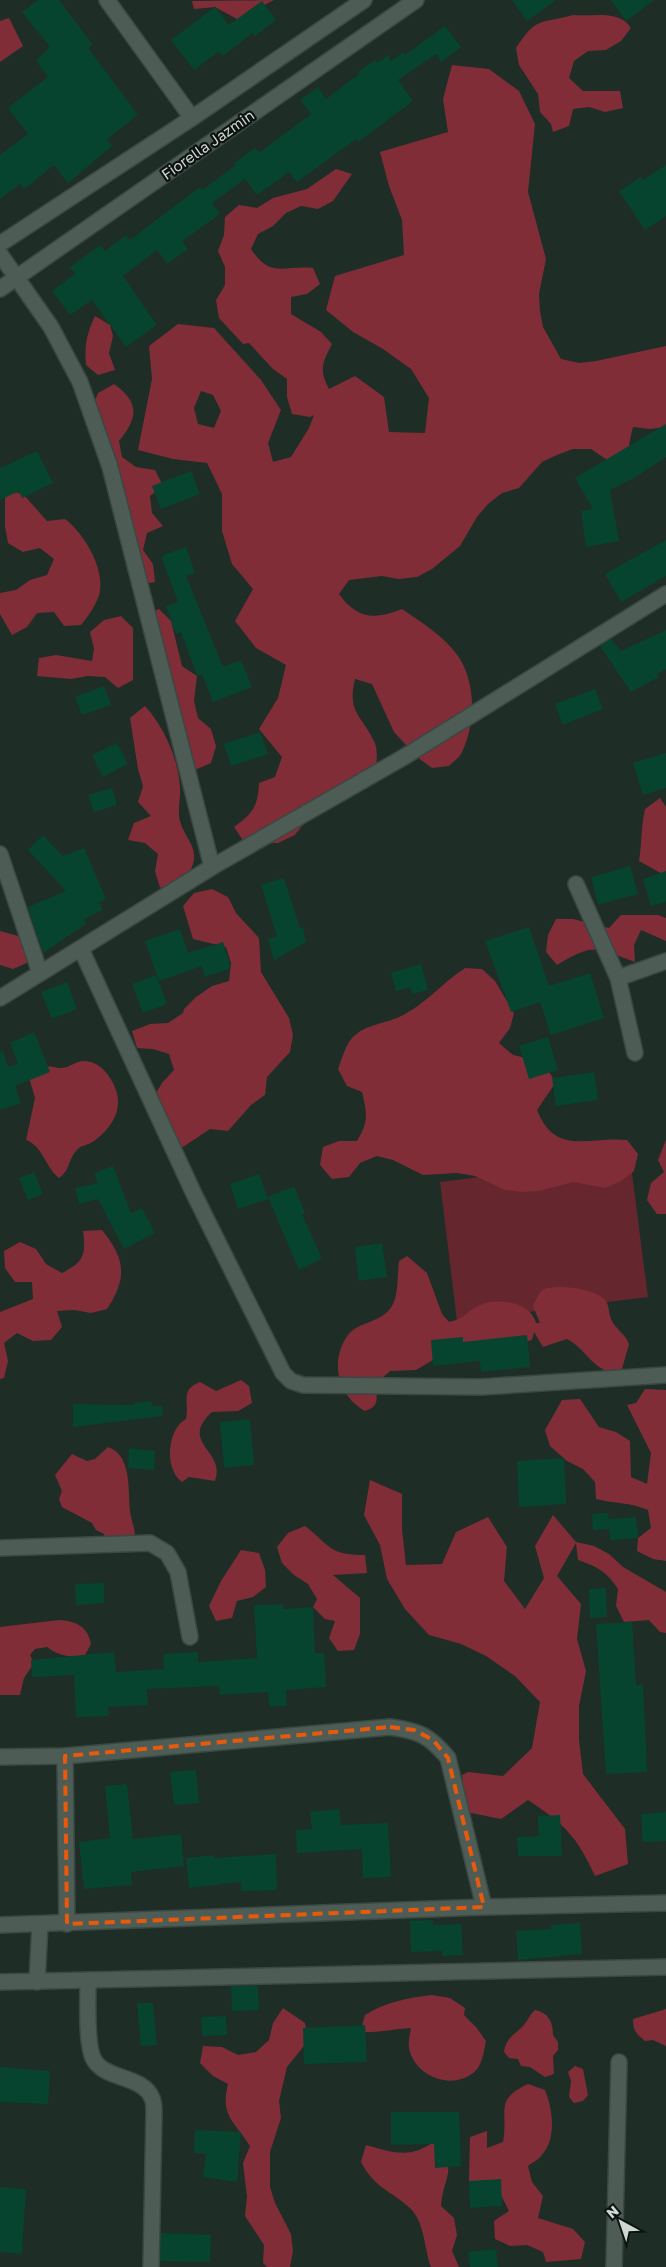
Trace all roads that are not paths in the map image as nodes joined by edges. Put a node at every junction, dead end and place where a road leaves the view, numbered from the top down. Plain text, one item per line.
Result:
1 (107, 0) edge
2 (364, 0) edge
3 (416, 0) edge
4 (192, 118) junction
5 (0, 244) edge
6 (0, 254) edge
7 (18, 278) junction
8 (0, 289) edge
9 (666, 594) edge
10 (0, 854) edge
11 (212, 867) junction
12 (576, 884) dead end
13 (82, 949) junction
14 (666, 961) edge
15 (40, 972) junction
16 (618, 978) junction
17 (0, 998) edge
18 (635, 1053) dead end
19 (666, 1375) edge
20 (0, 1548) edge
21 (190, 1636) dead end
22 (65, 1756) junction
23 (0, 1757) edge
24 (666, 1903) edge
25 (484, 1907) junction
26 (40, 1924) junction
27 (67, 1924) junction
28 (0, 1925) edge
29 (666, 1967) edge
30 (88, 1981) junction
31 (0, 1982) edge
32 (37, 1982) junction
33 (619, 2062) dead end
34 (152, 2267) edge
35 (614, 2267) edge

1 - 4 street
2 - 4 street, Fiorella Jazmin
3 - 7 street, Fiorella Jazmin
4 - 5 street, Fiorella Jazmin
6 - 7 street
7 - 8 street, Fiorella Jazmin
7 - 11 street
9 - 11 street
10 - 15 street
11 - 13 street
12 - 16 street
13 - 15 street
13 - 19 street
14 - 16 street
15 - 17 street
16 - 18 street
20 - 21 street
22 - 23 street
22 - 25 street
22 - 27 street
24 - 25 street
25 - 27 street
26 - 27 street
26 - 28 street
26 - 32 street
29 - 30 street
30 - 32 street
30 - 34 street
31 - 32 street
33 - 35 street

